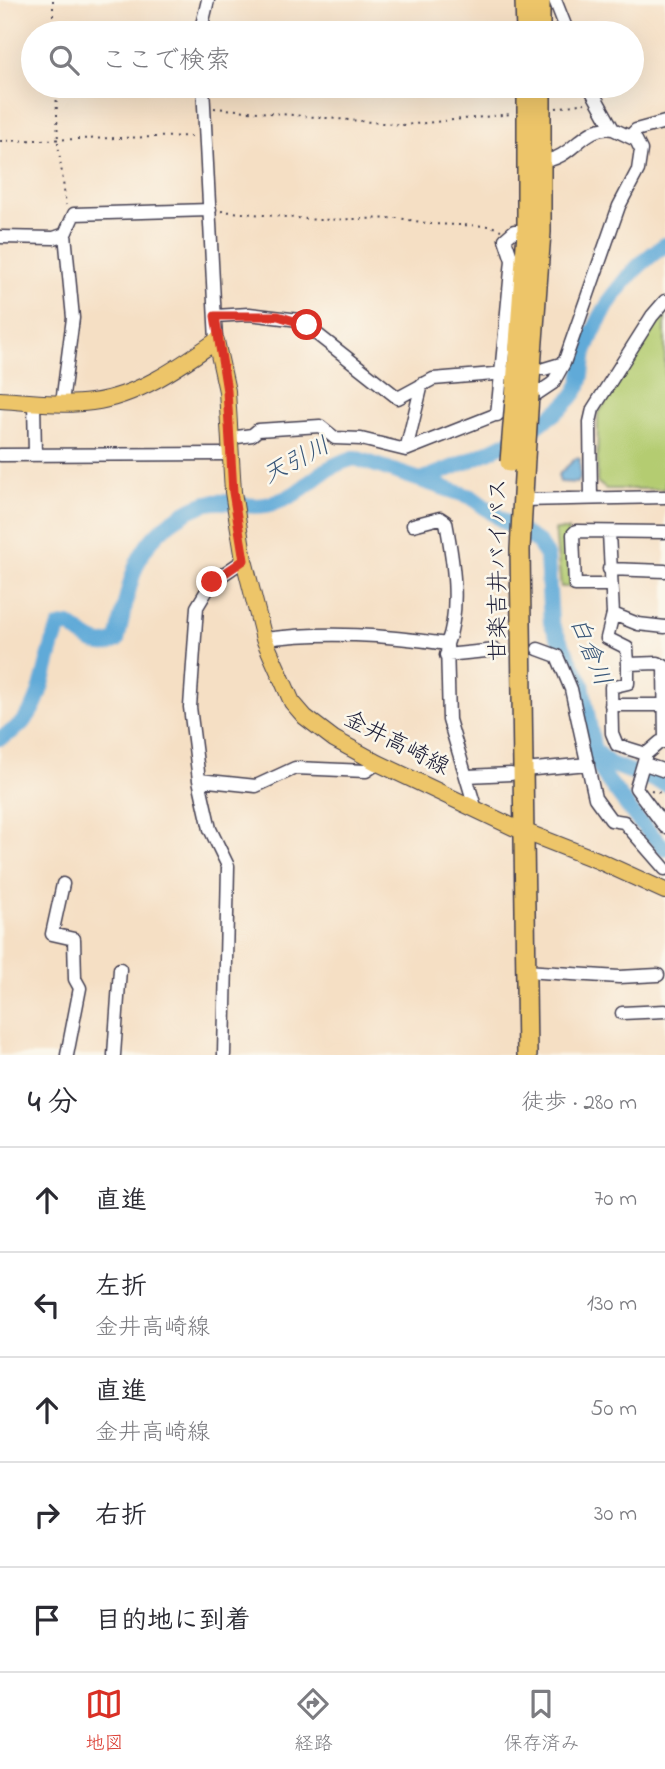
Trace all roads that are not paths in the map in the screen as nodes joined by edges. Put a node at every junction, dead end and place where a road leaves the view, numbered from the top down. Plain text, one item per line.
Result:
1 (208, 0) edge
2 (525, 0) edge
3 (540, 0) edge
4 (555, 0) edge
5 (203, 21) edge
6 (526, 21) edge
7 (540, 21) edge
8 (563, 21) edge
9 (204, 98) edge
10 (530, 98) edge
11 (538, 98) edge
12 (595, 98) edge
13 (534, 112) junction
14 (665, 122) edge
15 (613, 129) junction
16 (631, 135) junction
17 (541, 161) junction
18 (210, 210) junction
19 (67, 228) junction
20 (527, 231) junction
21 (0, 237) edge
22 (665, 302) edge
23 (215, 316) junction
24 (216, 341) junction
25 (564, 363) junction
26 (544, 369) dead end
27 (503, 373) junction
28 (422, 384) junction
29 (522, 398) junction
30 (0, 400) edge
31 (34, 402) junction
32 (62, 403) junction
33 (497, 415) junction
34 (231, 446) junction
35 (406, 450) junction
36 (35, 454) junction
37 (0, 456) edge
38 (665, 497) edge
39 (591, 498) junction
40 (517, 509) junction
41 (413, 525) dead end
42 (609, 531) junction
43 (665, 533) edge
44 (244, 560) junction
45 (610, 569) junction
46 (665, 571) edge
47 (610, 585) junction
48 (612, 614) junction
49 (665, 627) edge
50 (264, 639) junction
51 (446, 649) junction
52 (538, 649) dead end
53 (496, 650) dead end
54 (628, 664) junction
55 (611, 705) junction
56 (665, 705) edge
57 (665, 742) edge
58 (378, 763) junction
59 (588, 764) junction
60 (643, 768) junction
61 (665, 771) edge
62 (518, 772) junction
63 (467, 776) junction
64 (199, 780) junction
65 (476, 810) junction
66 (665, 827) edge
67 (519, 830) junction
68 (665, 869) edge
69 (64, 884) dead end
70 (665, 891) edge
71 (120, 969) dead end
72 (525, 971) junction
73 (658, 975) dead end
74 (665, 1011) edge
75 (622, 1013) dead end
76 (67, 1055) edge
77 (114, 1055) edge
78 (224, 1055) edge
79 (515, 1055) edge
80 (527, 1055) edge

1 - 5 street
2 - 6 highway
3 - 7 highway
4 - 8 street
9 - 18 street
10 - 13 highway, 甘楽吉井バイパス
11 - 13 highway, 甘楽吉井バイパス
12 - 15 street
13 - 17 highway, 甘楽吉井バイパス
13 - 20 highway, 甘楽吉井バイパス
14 - 16 street
15 - 16 street
15 - 17 street
16 - 25 street
17 - 29 highway, 甘楽吉井バイパス
18 - 19 street
18 - 23 street
19 - 21 street
19 - 32 street
20 - 27 street
20 - 29 highway, 甘楽吉井バイパス
22 - 39 street
23 - 24 street
23 - 28 street
24 - 32 main road
24 - 34 main road
25 - 26 street
25 - 33 street
27 - 28 street
27 - 33 street
28 - 35 street
29 - 40 highway, 甘楽吉井バイパス, bridge
30 - 31 main road
31 - 32 main road
31 - 36 street
33 - 35 street
34 - 35 street
34 - 36 street
34 - 44 main road, 金井高崎線
36 - 37 street
38 - 39 street
39 - 40 street
40 - 62 highway, 甘楽吉井バイパス
41 - 51 street
42 - 43 street
42 - 45 street
42 - 47 street
44 - 50 main road, 金井高崎線
44 - 64 street
45 - 46 street
45 - 47 street
47 - 48 street
48 - 49 street
48 - 54 street
50 - 51 street
50 - 58 main road, 金井高崎線
51 - 53 street
51 - 63 street
52 - 59 street
54 - 55 street
54 - 56 street
55 - 56 street
55 - 60 street
56 - 57 street
57 - 60 street
58 - 64 street
58 - 65 main road, 金井高崎線
59 - 62 street
59 - 68 street
60 - 61 street
60 - 66 street
62 - 63 street
62 - 67 highway, 甘楽吉井バイパス
63 - 65 street
64 - 78 street
65 - 67 main road, 金井高崎線
67 - 70 main road, 金井高崎線
67 - 72 highway, 甘楽吉井バイパス
67 - 79 highway, 甘楽吉井バイパス
69 - 76 street
71 - 77 street
72 - 73 street
72 - 80 highway, 甘楽吉井バイパス
74 - 75 street

